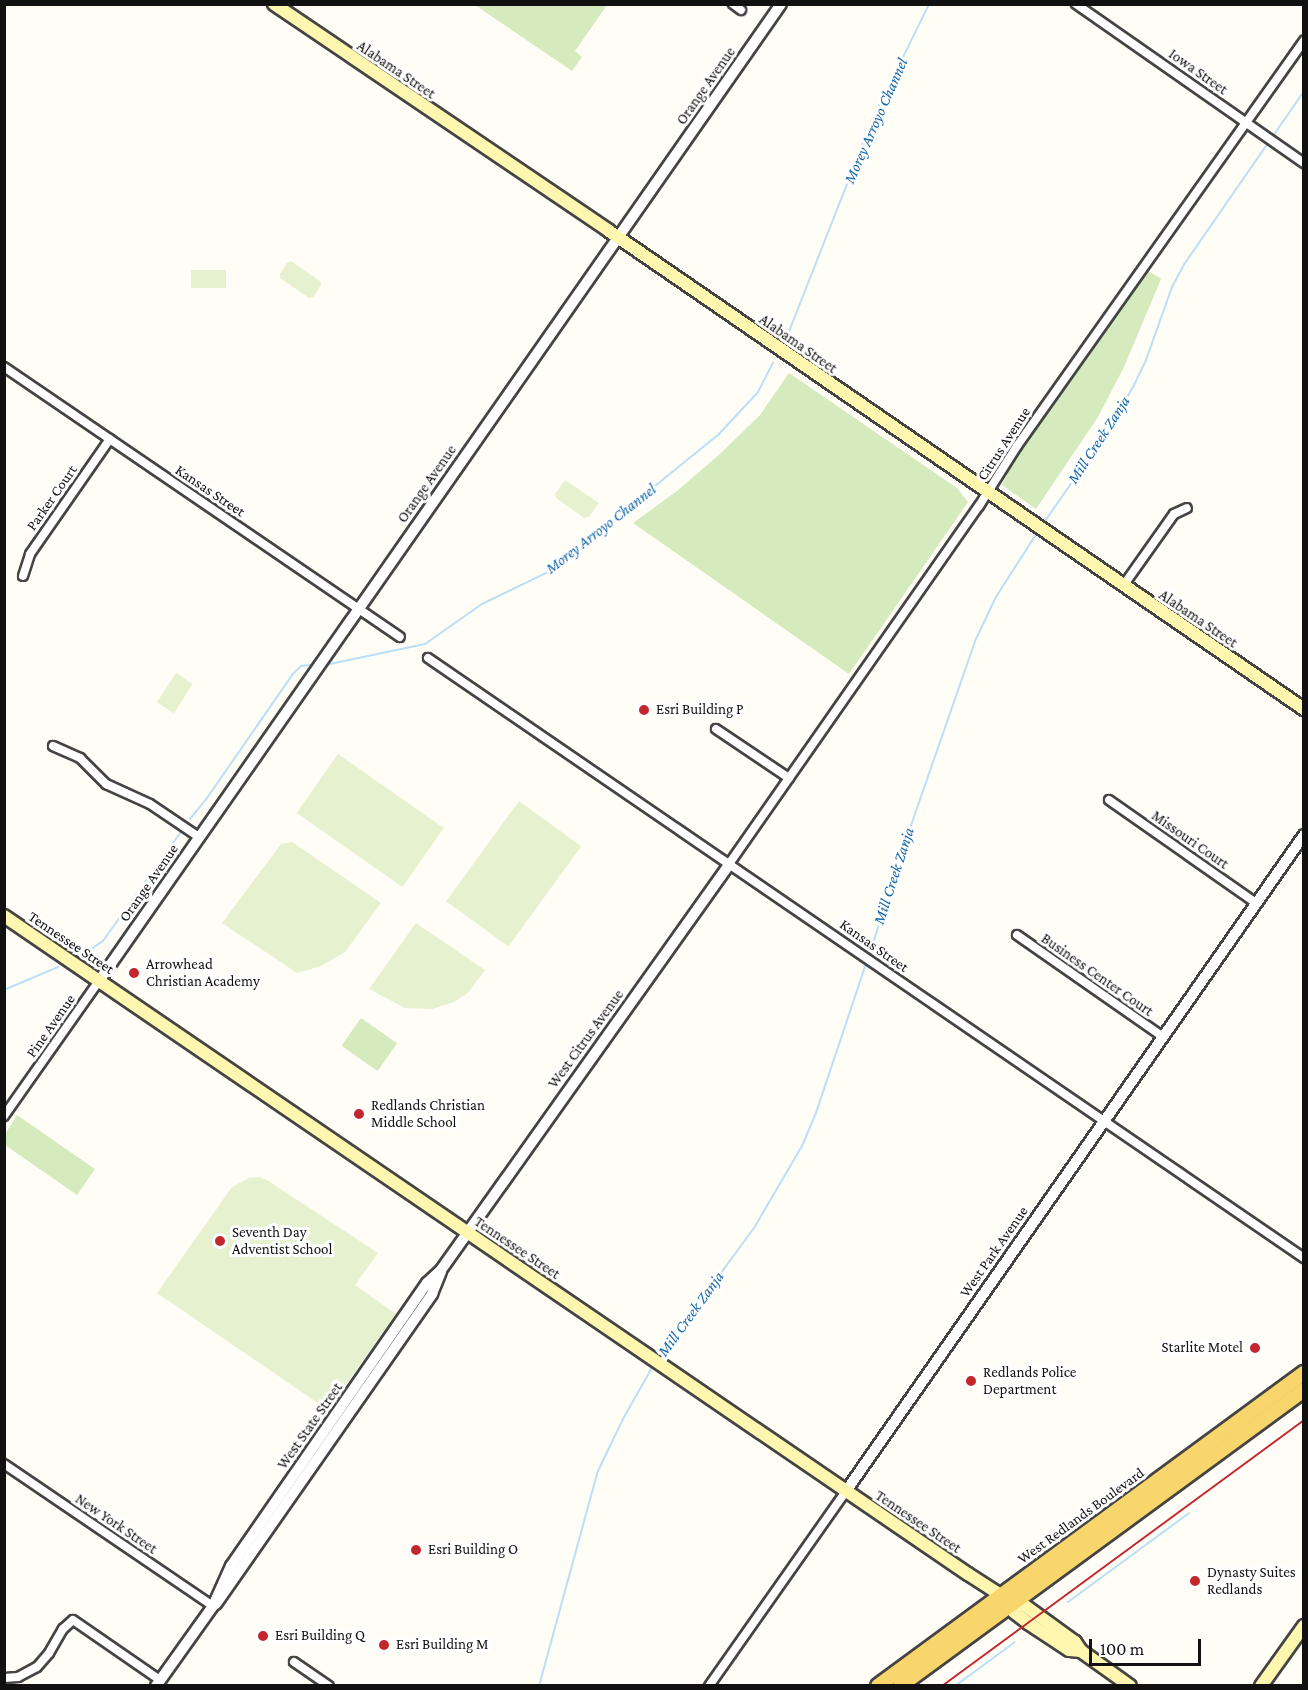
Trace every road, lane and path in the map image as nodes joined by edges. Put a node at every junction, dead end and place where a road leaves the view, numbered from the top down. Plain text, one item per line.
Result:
1 (274, 4) edge
2 (733, 4) edge
3 (781, 4) edge
4 (1077, 4) edge
5 (741, 10) dead end
6 (1304, 40) edge
7 (1246, 121) junction
8 (1304, 163) edge
9 (619, 238) junction
10 (4, 367) edge
11 (110, 439) junction
12 (988, 493) junction
13 (1187, 507) dead end
14 (23, 576) dead end
15 (1123, 586) junction
16 (358, 609) junction
17 (400, 637) dead end
18 (428, 658) dead end
19 (1304, 709) edge
20 (716, 729) dead end
21 (53, 746) dead end
22 (789, 778) junction
23 (1109, 800) dead end
24 (1304, 835) edge
25 (199, 837) junction
26 (729, 864) junction
27 (1256, 903) junction
28 (4, 916) edge
29 (1017, 935) dead end
30 (99, 981) junction
31 (1162, 1036) junction
32 (4, 1116) edge
33 (1104, 1121) junction
34 (468, 1232) junction
35 (1304, 1258) edge
36 (1304, 1373) edge
37 (1304, 1390) edge
38 (4, 1464) edge
39 (846, 1491) junction
40 (1000, 1596) junction
41 (1012, 1603) junction
42 (213, 1606) junction
43 (1304, 1626) edge
44 (294, 1662) dead end
45 (4, 1678) edge
46 (158, 1683) edge
47 (329, 1686) edge
48 (709, 1686) edge
49 (878, 1686) edge
50 (900, 1686) edge
51 (1130, 1686) edge
52 (1261, 1686) edge

1 - 9 main road, Alabama Street
2 - 5 street
3 - 9 street, Orange Avenue
4 - 7 street, Iowa Street
6 - 7 street, Citrus Avenue
7 - 8 street, Iowa Street
7 - 12 street, Citrus Avenue
9 - 12 main road, Alabama Street
9 - 16 street, Orange Avenue
10 - 11 street, Kansas Street
11 - 14 street, Parker Court
11 - 16 street, Kansas Street
12 - 15 main road, Alabama Street
12 - 22 street, Citrus Avenue
13 - 15 street
15 - 19 main road, Alabama Street
16 - 17 street, Kansas Street
16 - 25 street, Orange Avenue
18 - 26 street, Kansas Street
20 - 22 street
21 - 25 street
22 - 26 street, Citrus Avenue
23 - 27 street, Missouri Court
24 - 27 street, West Park Avenue
25 - 30 street, Orange Avenue
26 - 33 street, Kansas Street
26 - 34 street, West Citrus Avenue
27 - 31 street, West Park Avenue
28 - 30 main road, Tennessee Street
29 - 31 street, Business Center Court
30 - 32 street, Pine Avenue
30 - 34 main road, Tennessee Street
31 - 33 street, West Park Avenue
33 - 35 street, Kansas Street
33 - 39 street, West Park Avenue
34 - 39 main road, Tennessee Street
34 - 42 street, West State Street
36 - 40 main road, West Redlands Boulevard
37 - 41 main road, West Redlands Boulevard
38 - 42 street, New York Street
39 - 40 main road, Tennessee Street
39 - 48 street, West Park Avenue
40 - 41 main road, Tennessee Street
40 - 49 main road, West Redlands Boulevard
41 - 50 main road, West Redlands Boulevard
41 - 51 main road, Tennessee Street
42 - 46 street, West State Street
43 - 52 main road
44 - 47 street
45 - 46 street

